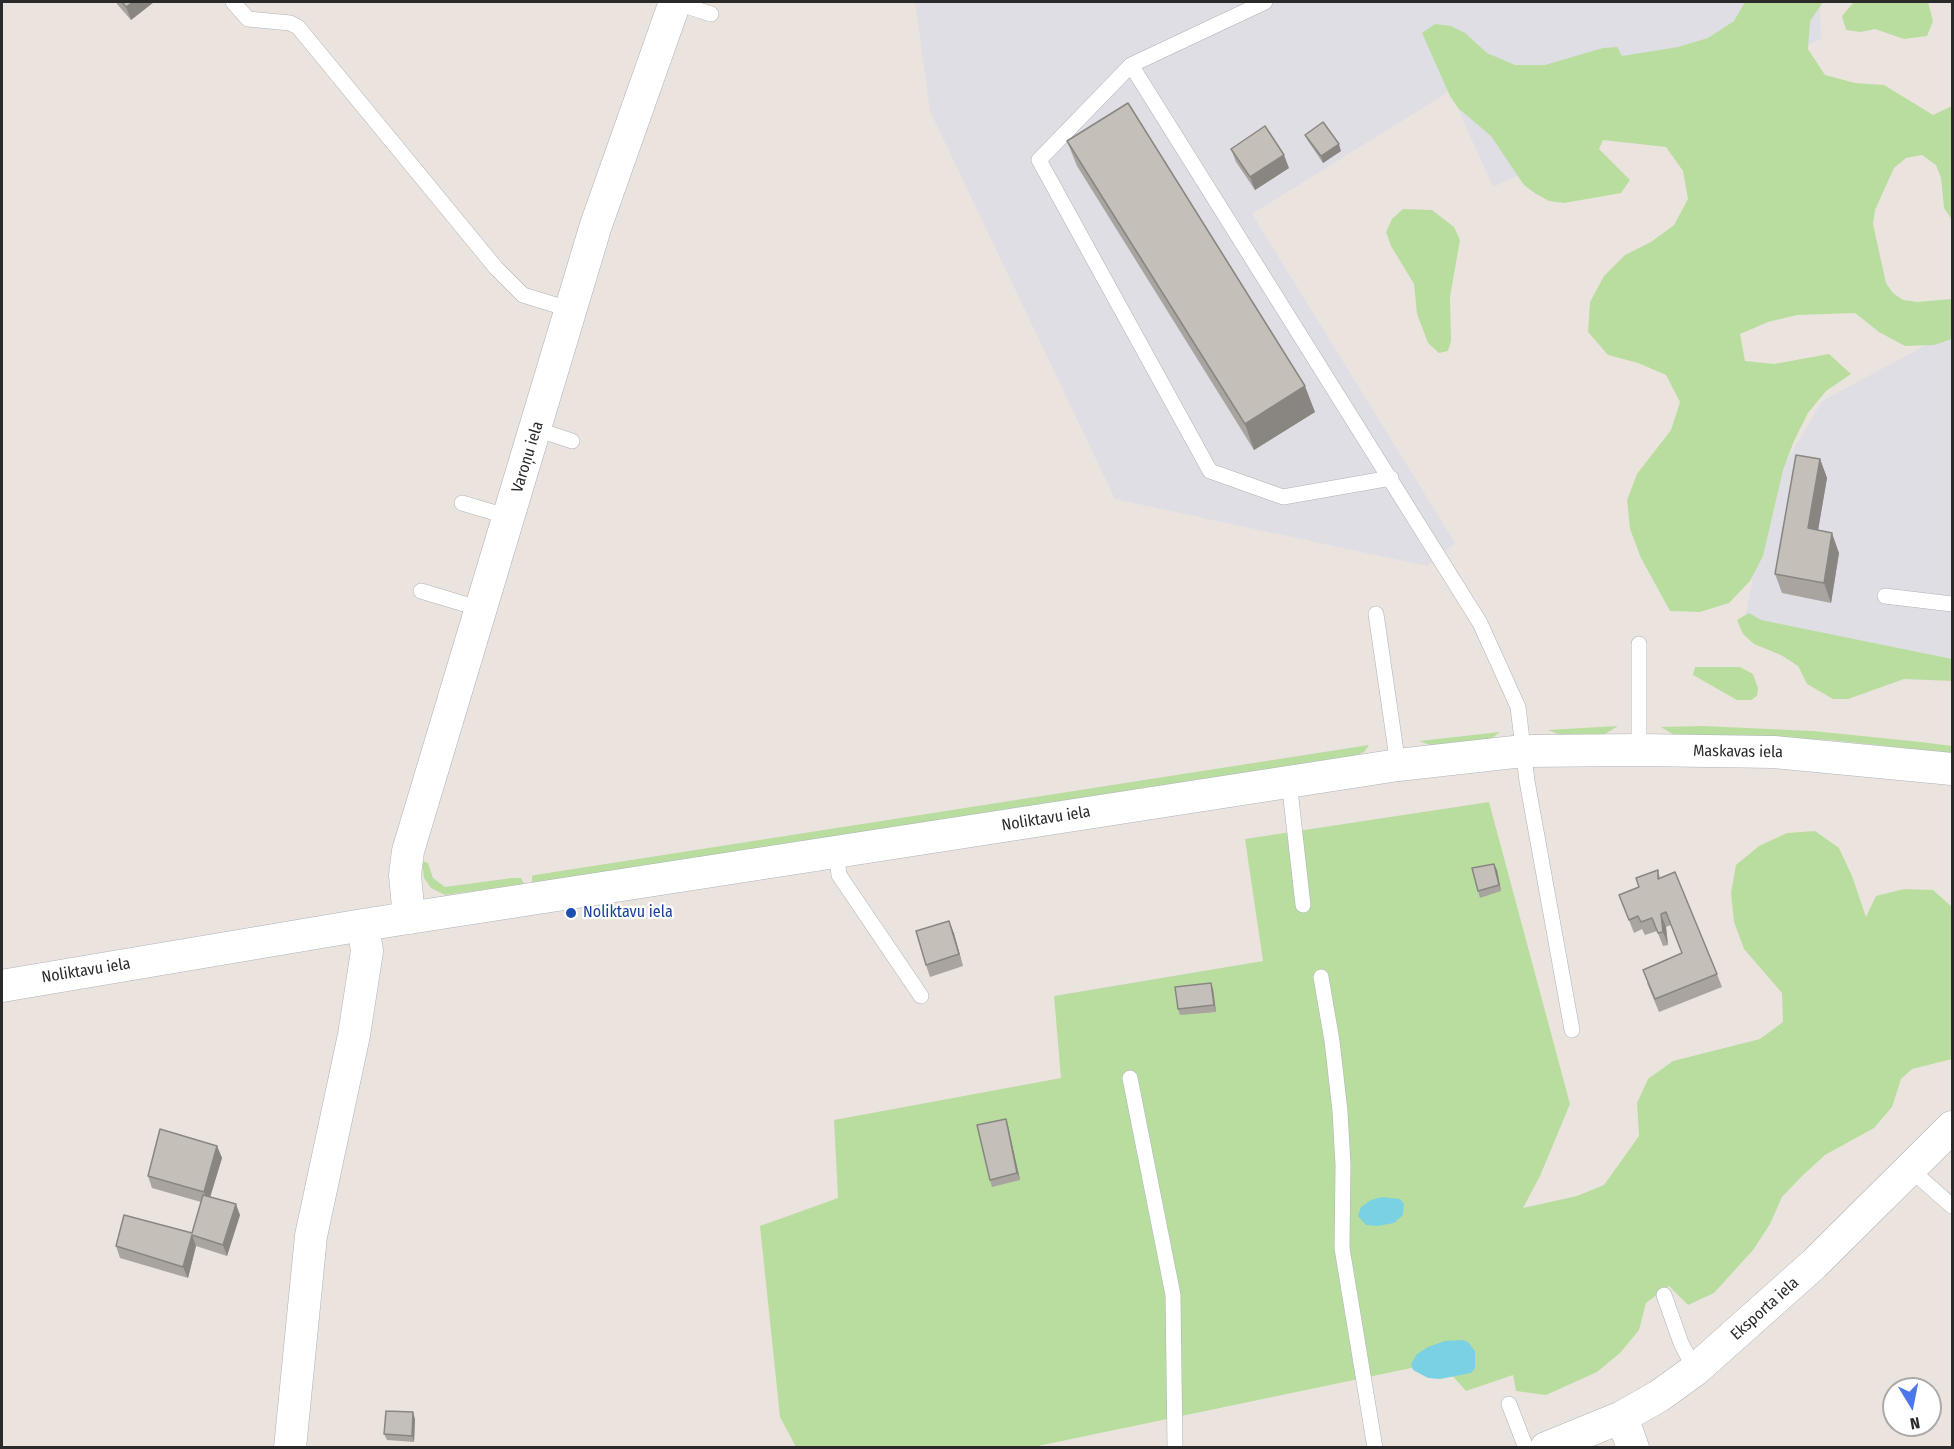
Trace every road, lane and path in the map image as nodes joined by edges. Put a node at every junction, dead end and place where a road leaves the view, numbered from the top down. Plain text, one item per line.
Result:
1 (233, 2) edge
2 (675, 2) edge
3 (1265, 2) edge
4 (711, 14) dead end
5 (1131, 65) junction
6 (572, 310) junction
7 (536, 429) junction
8 (572, 441) dead end
9 (1390, 478) junction
10 (462, 503) dead end
11 (509, 517) junction
12 (421, 591) dead end
13 (1886, 596) dead end
14 (1953, 604) edge
15 (482, 609) junction
16 (1376, 614) dead end
17 (1639, 644) dead end
18 (1639, 750) junction
19 (1522, 752) junction
20 (1398, 765) junction
21 (1953, 769) edge
22 (1289, 781) junction
23 (836, 851) junction
24 (1303, 905) dead end
25 (409, 918) junction
26 (363, 925) junction
27 (1321, 977) dead end
28 (2, 986) edge
29 (921, 996) dead end
30 (1572, 1030) dead end
31 (1130, 1078) dead end
32 (1953, 1127) edge
33 (1911, 1170) junction
34 (1953, 1206) edge
35 (1664, 1295) dead end
36 (1695, 1370) junction
37 (1509, 1404) dead end
38 (1622, 1417) junction
39 (290, 1448) edge
40 (1175, 1448) edge
41 (1375, 1448) edge
42 (1526, 1448) edge
43 (1546, 1448) edge
44 (1633, 1448) edge

1 - 6 lane
2 - 4 lane
2 - 6 street, Varoņu iela
3 - 5 lane
5 - 9 lane
5 - 9 lane
6 - 7 street, Varoņu iela
7 - 8 lane
7 - 11 street, Varoņu iela
9 - 19 lane
10 - 11 lane
11 - 15 street, Varoņu iela
12 - 15 lane
13 - 14 lane
15 - 25 street, Varoņu iela
16 - 20 lane
17 - 18 lane
18 - 19 street, Maskavas iela
18 - 21 street, Maskavas iela
19 - 20 street, Noliktavu iela
19 - 30 lane
20 - 22 street, Noliktavu iela
22 - 23 street, Noliktavu iela
22 - 24 lane
23 - 25 street, Noliktavu iela
23 - 29 lane
25 - 26 street, Noliktavu iela
26 - 28 street, Noliktavu iela
26 - 39 street
27 - 41 lane
31 - 40 lane
32 - 33 street, Eksporta iela
33 - 34 lane
33 - 36 street, Eksporta iela
35 - 36 lane
36 - 38 street, Eksporta iela
37 - 42 lane
38 - 43 street, Eksporta iela
38 - 44 street

